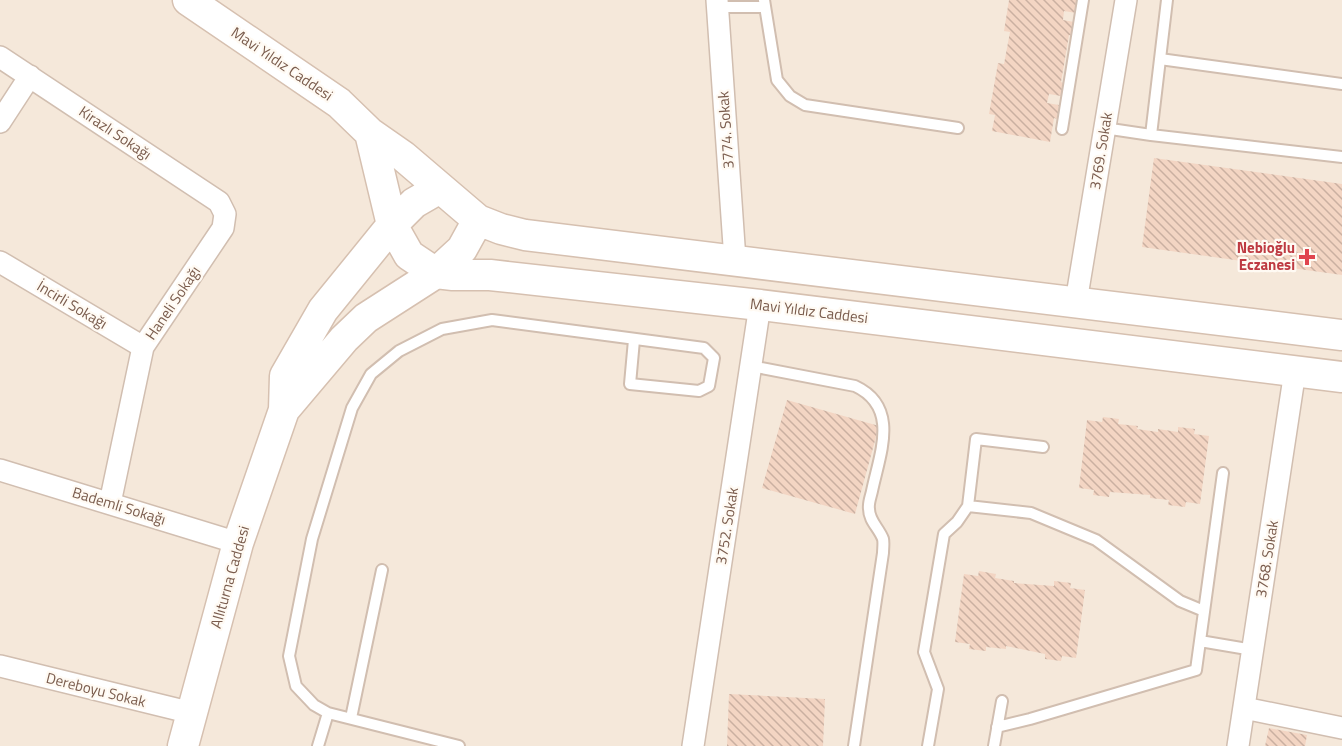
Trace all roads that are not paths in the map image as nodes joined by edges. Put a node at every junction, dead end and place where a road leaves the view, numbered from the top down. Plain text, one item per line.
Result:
1 (189, 0) edge
2 (1083, 0) edge
3 (1126, 0) edge
4 (1167, 0) edge
5 (717, 4) edge
6 (764, 4) edge
7 (0, 57) edge
8 (1160, 59) junction
9 (30, 76) junction
10 (1342, 84) edge
11 (0, 122) edge
12 (958, 128) dead end
13 (1104, 128) junction
14 (1062, 129) dead end
15 (370, 134) junction
16 (1151, 135) junction
17 (1342, 157) edge
18 (440, 188) junction
19 (225, 214) joint
20 (478, 220) junction
21 (392, 225) junction
22 (735, 260) junction
23 (0, 262) edge
24 (436, 273) junction
25 (1076, 302) junction
26 (760, 305) junction
27 (1342, 335) edge
28 (634, 340) junction
29 (1070, 343) junction
30 (143, 347) junction
31 (751, 366) junction
32 (1295, 371) junction
33 (1342, 377) edge
34 (284, 410) junction
35 (1043, 447) dead end
36 (0, 470) edge
37 (1223, 473) dead end
38 (110, 503) junction
39 (968, 506) junction
40 (238, 543) junction
41 (382, 570) dead end
42 (1204, 611) junction
43 (1200, 641) junction
44 (1253, 650) junction
45 (0, 666) edge
46 (1002, 701) dead end
47 (1244, 708) junction
48 (192, 713) junction
49 (328, 713) junction
50 (351, 718) junction
51 (997, 727) junction
52 (1342, 728) edge
53 (190, 745) edge
54 (318, 746) edge
55 (459, 746) edge
56 (693, 746) edge
57 (854, 746) edge
58 (928, 746) edge
59 (994, 746) edge
60 (1238, 746) edge

1 - 15 main road, Mavi Yıldız Caddesi
2 - 14 lane
3 - 13 street, 3769. Sokak
4 - 8 lane
5 - 6 lane
5 - 22 street, 3774. Sokak
6 - 12 lane
7 - 9 street, Kirazlı Sokağı
8 - 10 lane
8 - 16 lane
9 - 11 street
9 - 19 street, Kirazlı Sokağı
13 - 16 lane
13 - 25 street, 3769. Sokak
15 - 18 main road, Mavi Yıldız Caddesi
15 - 21 main road, Mavi Yıldız Caddesi
16 - 17 lane
18 - 20 main road, Mavi Yıldız Caddesi
18 - 21 main road, Allıturna Caddesi
19 - 30 street, Haneli Sokağı
20 - 22 main road, Mavi Yıldız Caddesi
20 - 24 main road, Allıturna Caddesi
21 - 24 main road, Mavi Yıldız Caddesi
21 - 34 main road, Allıturna Caddesi
22 - 25 main road, Mavi Yıldız Caddesi
23 - 30 street, İncirli Sokağı
24 - 26 main road, Mavi Yıldız Caddesi
24 - 34 main road, Allıturna Caddesi
25 - 27 main road, Mavi Yıldız Caddesi
25 - 29 main road
26 - 29 main road, Mavi Yıldız Caddesi
26 - 31 street, 3752. Sokak
28 - 28 lane
28 - 49 lane
29 - 32 main road, Mavi Yıldız Caddesi
30 - 38 street, Haneli Sokağı
31 - 56 street, 3752. Sokak
31 - 57 lane
32 - 33 main road, Mavi Yıldız Caddesi
32 - 44 street, 3768. Sokak
34 - 40 main road, Allıturna Caddesi
35 - 39 lane
36 - 38 street, Bademli Sokağı
37 - 42 lane
38 - 40 street, Bademli Sokağı
39 - 42 lane
39 - 58 lane
40 - 48 main road, Allıturna Caddesi
41 - 50 lane
42 - 43 lane
43 - 44 lane
43 - 51 lane
44 - 47 street, 3768. Sokak
45 - 48 street, Dereboyu Sokak
46 - 51 lane
47 - 52 street
47 - 60 street, 3768. Sokak
48 - 53 main road, Allıturna Caddesi
49 - 50 lane
49 - 54 lane
50 - 55 lane
51 - 59 lane

